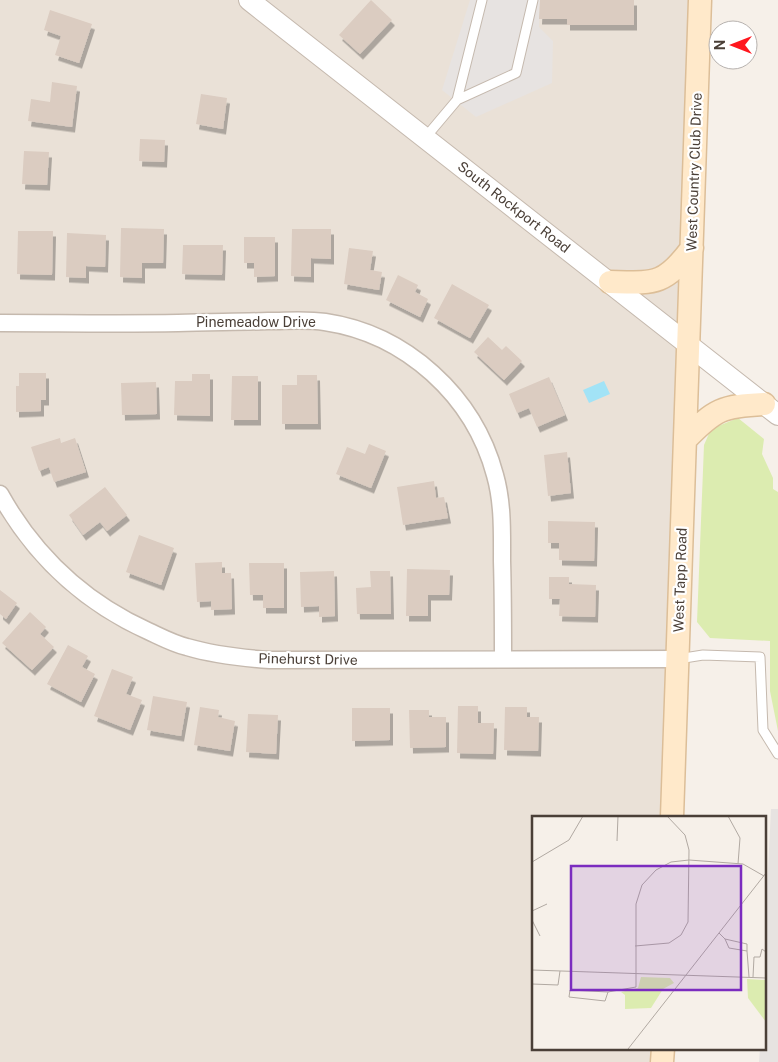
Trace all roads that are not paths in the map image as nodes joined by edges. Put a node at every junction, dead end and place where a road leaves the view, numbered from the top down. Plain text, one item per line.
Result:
1 (249, 0) edge
2 (482, 0) edge
3 (533, 0) edge
4 (700, 0) edge
5 (457, 100) junction
6 (425, 138) junction
7 (692, 248) junction
8 (610, 282) junction
9 (0, 322) edge
10 (688, 344) junction
11 (771, 410) edge
12 (685, 440) junction
13 (0, 494) edge
14 (503, 660) junction
15 (678, 660) junction
16 (778, 754) edge
17 (672, 816) edge

1 - 6 street, South Rockport Road
2 - 5 lane
3 - 5 lane
4 - 7 main road, West Country Club Drive
5 - 6 lane
6 - 8 street, South Rockport Road
7 - 8 main road
7 - 10 main road, West Country Club Drive
8 - 10 street, South Rockport Road
9 - 14 street, Pinemeadow Drive
10 - 11 street, South Rockport Road
10 - 12 main road, West Tapp Road
11 - 12 main road
12 - 15 main road, West Tapp Road
13 - 14 street, Pinehurst Drive
14 - 15 street, Pinehurst Drive
15 - 16 lane
15 - 17 main road, West Tapp Road

